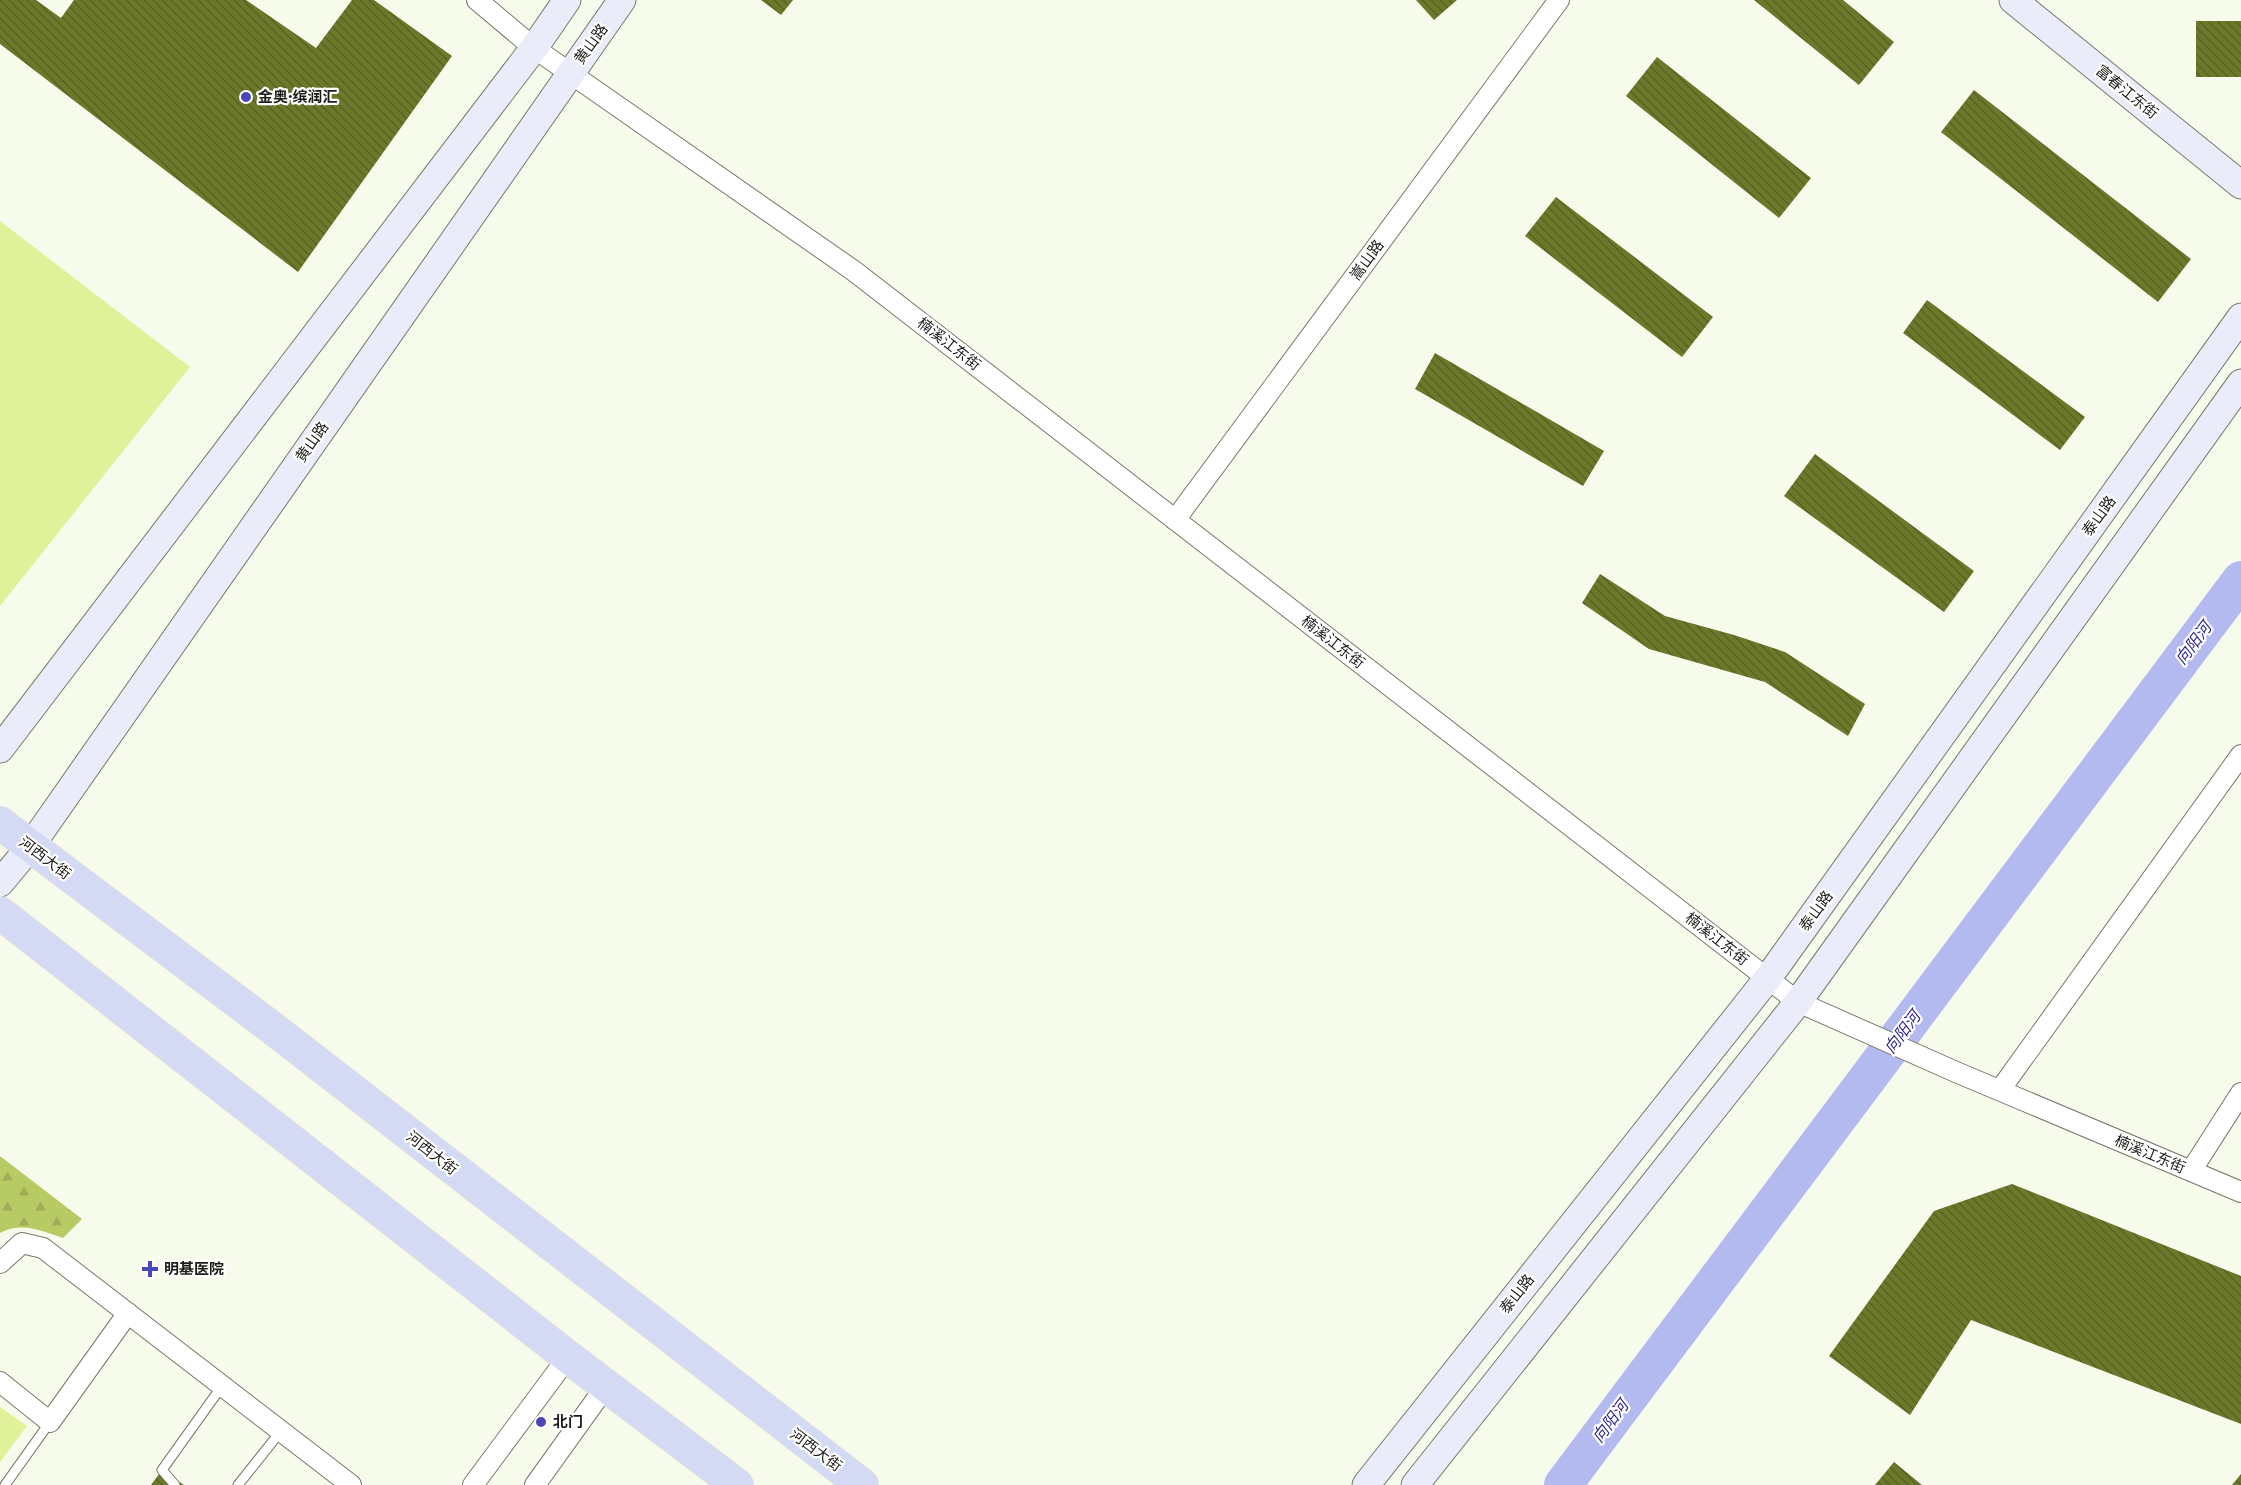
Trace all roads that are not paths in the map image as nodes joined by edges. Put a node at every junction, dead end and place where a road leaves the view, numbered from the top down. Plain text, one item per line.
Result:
1 (477, 0) edge
2 (567, 0) edge
3 (622, 0) edge
4 (1559, 0) edge
5 (2013, 0) edge
6 (534, 48) junction
7 (570, 73) junction
8 (2241, 185) edge
9 (2241, 317) edge
10 (2241, 383) edge
11 (1175, 520) junction
12 (0, 749) edge
13 (2241, 755) edge
14 (0, 823) edge
15 (30, 846) junction
16 (0, 883) edge
17 (0, 913) edge
18 (1768, 978) junction
19 (1798, 1002) junction
20 (2000, 1090) junction
21 (2241, 1094) edge
22 (2191, 1171) junction
23 (2241, 1192) edge
24 (0, 1263) edge
25 (128, 1313) junction
26 (568, 1357) junction
27 (0, 1382) edge
28 (222, 1386) junction
29 (606, 1386) junction
30 (50, 1422) junction
31 (281, 1431) junction
32 (5, 1485) edge
33 (175, 1485) edge
34 (238, 1485) edge
35 (351, 1485) edge
36 (473, 1485) edge
37 (535, 1485) edge
38 (737, 1485) edge
39 (862, 1485) edge
40 (1365, 1485) edge
41 (1415, 1485) edge

1 - 6 street, 楠溪江东街
2 - 6 street
3 - 7 street, 黄山路
4 - 11 street, 嵩山路
5 - 8 street, 富春江东街
6 - 7 street, 楠溪江东街
6 - 12 street
7 - 11 street, 楠溪江东街
7 - 15 street, 黄山路
9 - 18 street, 泰山路
10 - 19 street
11 - 18 street, 楠溪江东街
13 - 20 street
14 - 15 main road, 河西大街
15 - 16 street, 黄山路
15 - 39 main road, 河西大街
17 - 26 main road
18 - 19 street, 楠溪江东街
18 - 40 street, 泰山路
19 - 20 street, 楠溪江东街
19 - 41 street
20 - 22 street, 楠溪江东街
21 - 22 street
22 - 23 street, 楠溪江东街
24 - 25 street
25 - 28 street
25 - 30 street
26 - 29 main road
26 - 36 street
27 - 30 street
28 - 31 street
28 - 33 lane
29 - 37 street
29 - 38 main road
30 - 32 lane
31 - 34 lane
31 - 35 street

